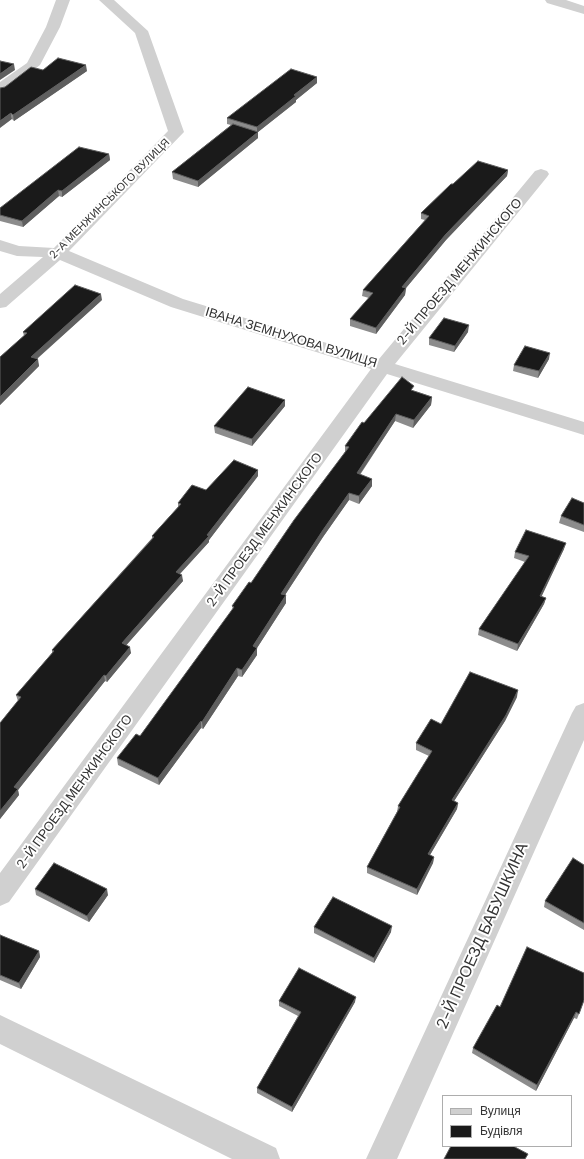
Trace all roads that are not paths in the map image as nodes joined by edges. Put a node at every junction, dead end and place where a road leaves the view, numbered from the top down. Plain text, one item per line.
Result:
1 (63, 0) edge
2 (106, 0) edge
3 (552, 0) edge
4 (584, 10) edge
5 (0, 89) edge
6 (541, 174) dead end
7 (0, 245) edge
8 (58, 253) junction
9 (0, 303) edge
10 (383, 366) junction
11 (584, 429) edge
12 (584, 713) edge
13 (0, 894) edge
14 (0, 1028) edge
15 (265, 1159) edge
16 (381, 1159) edge

1 - 5 street
2 - 8 street, 2-А МЕНЖИНСЬКОГО ВУЛИЦЯ
3 - 4 street
6 - 10 street, 2-Й ПРОЕЗД МЕНЖИНСКОГО
7 - 8 street, ІВАНА ЗЕМНУХОВА ВУЛИЦЯ
8 - 9 street, 2-А МЕНЖИНСЬКОГО ВУЛИЦЯ
8 - 10 street, ІВАНА ЗЕМНУХОВА ВУЛИЦЯ
10 - 11 street, ІВАНА ЗЕМНУХОВА ВУЛИЦЯ
10 - 13 street, 2-Й ПРОЕЗД МЕНЖИНСКОГО
12 - 16 street, 2-Й ПРОЕЗД БАБУШКИНА
14 - 15 street

